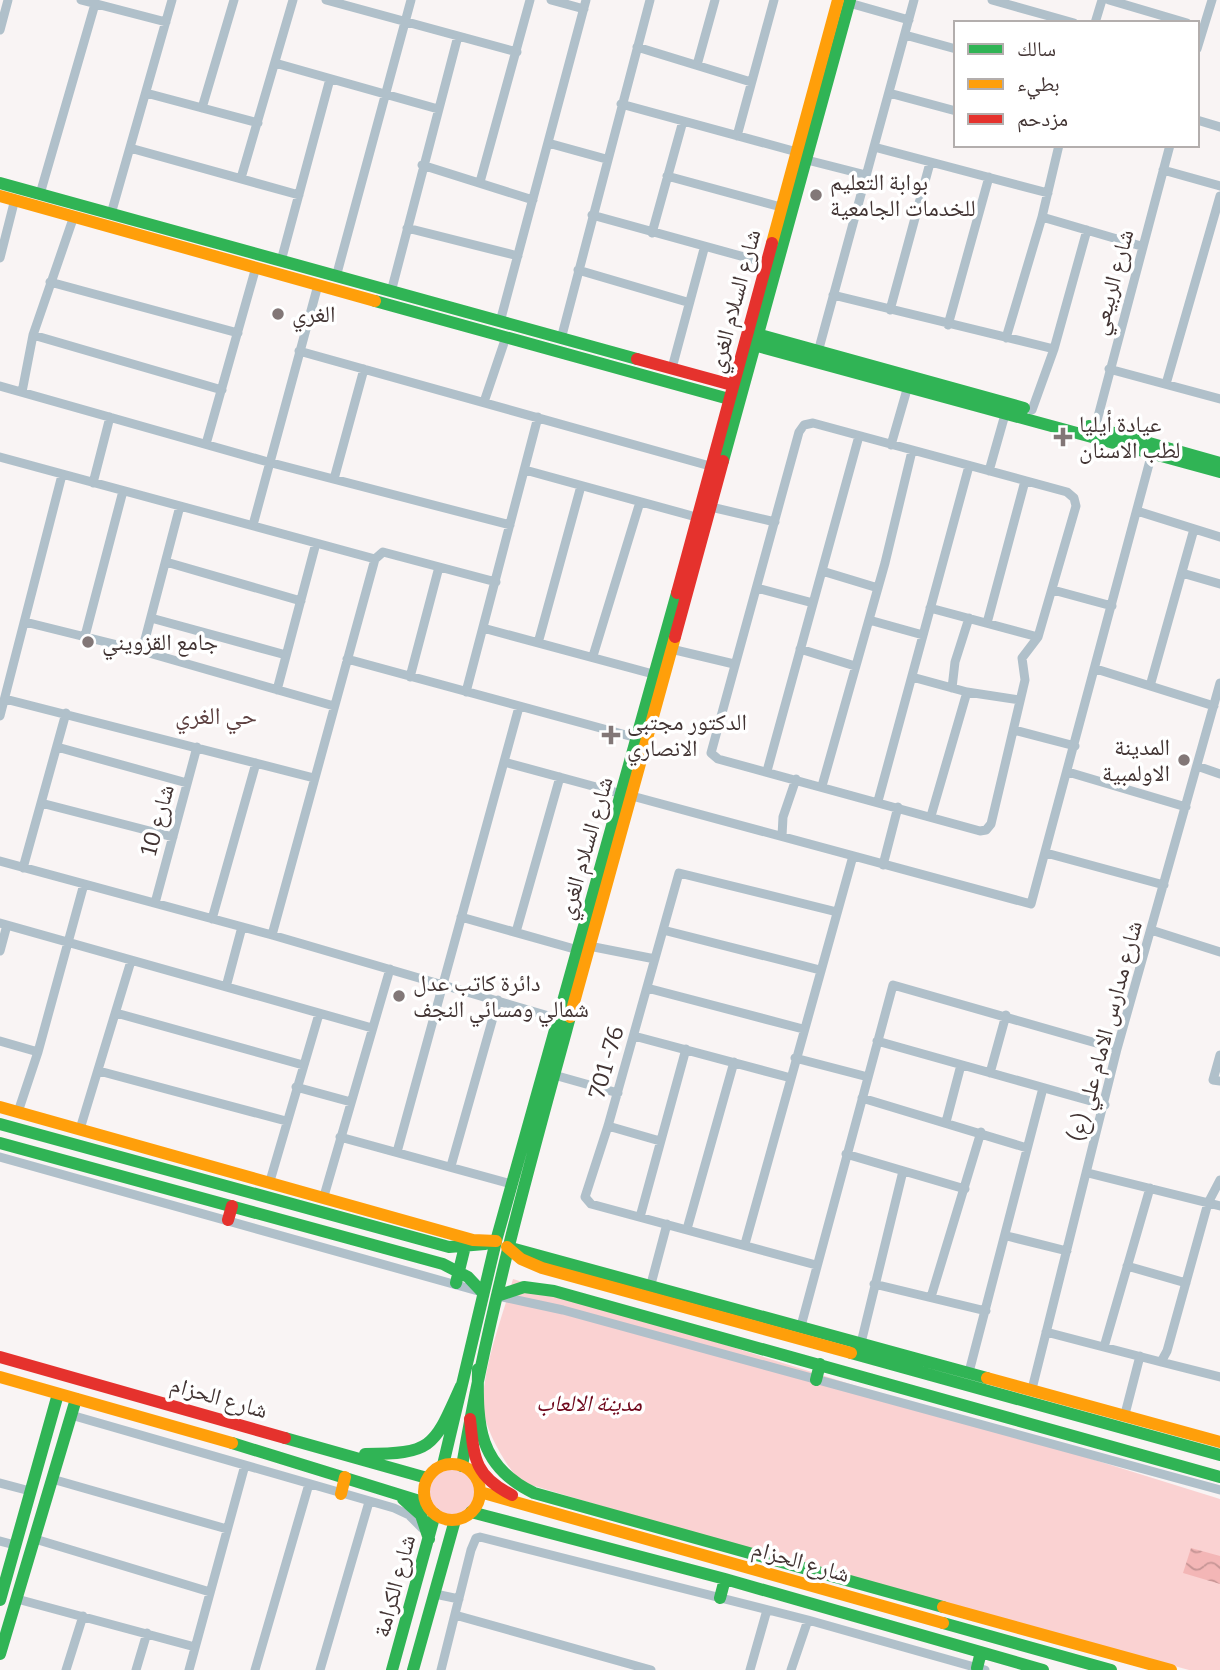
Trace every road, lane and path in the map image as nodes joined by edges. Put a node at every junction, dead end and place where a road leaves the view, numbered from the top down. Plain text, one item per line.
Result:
1 (8, 0) edge
2 (80, 0) edge
3 (172, 0) edge
4 (234, 0) edge
5 (293, 0) edge
6 (326, 0) edge
7 (411, 0) edge
8 (530, 0) edge
9 (551, 0) edge
10 (650, 0) edge
11 (715, 0) edge
12 (774, 0) edge
13 (914, 0) edge
14 (992, 0) edge
15 (1102, 0) edge
16 (1109, 0) edge
17 (846, 1) edge
18 (350, 3) edge
19 (95, 4) junction
20 (585, 4) edge
21 (1214, 5) edge
22 (909, 20) junction
23 (1067, 21) edge
24 (1096, 21) edge
25 (1180, 21) edge
26 (166, 22) junction
27 (405, 22) junction
28 (1200, 27) edge
29 (0, 30) edge
30 (905, 35) junction
31 (458, 36) junction
32 (637, 47) junction
33 (954, 49) edge
34 (517, 52) junction
35 (275, 63) junction
36 (698, 65) junction
37 (330, 79) junction
38 (751, 82) junction
39 (146, 93) junction
40 (889, 93) junction
41 (386, 95) junction
42 (621, 104) junction
43 (202, 108) junction
44 (438, 109) junction
45 (954, 110) edge
46 (683, 121) junction
47 (1199, 121) edge
48 (258, 123) junction
49 (1220, 127) edge
50 (737, 136) junction
51 (548, 143) junction
52 (874, 147) junction
53 (1059, 147) edge
54 (1169, 147) edge
55 (130, 148) junction
56 (802, 156) junction
57 (606, 159) junction
58 (930, 163) junction
59 (422, 165) junction
60 (1163, 170) junction
61 (866, 175) junction
62 (667, 176) junction
63 (796, 177) junction
64 (989, 177) junction
65 (241, 178) junction
66 (480, 182) junction
67 (0, 183) edge
68 (1220, 186) edge
69 (1048, 193) junction
70 (40, 194) junction
71 (299, 195) junction
72 (0, 196) edge
73 (1220, 196) edge
74 (15, 199) junction
75 (533, 200) junction
76 (781, 207) junction
77 (111, 214) junction
78 (592, 215) junction
79 (74, 216) junction
80 (1042, 217) junction
81 (407, 228) junction
82 (1087, 230) junction
83 (652, 233) junction
84 (168, 236) junction
85 (1141, 246) junction
86 (704, 248) junction
87 (518, 256) junction
88 (0, 258) edge
89 (281, 261) junction
90 (766, 263) junction
91 (256, 267) junction
92 (578, 270) junction
93 (337, 277) junction
94 (50, 282) junction
95 (318, 285) junction
96 (391, 292) junction
97 (833, 295) junction
98 (687, 302) junction
99 (435, 310) junction
100 (890, 310) junction
101 (500, 322) junction
102 (948, 324) junction
103 (238, 332) junction
104 (33, 335) junction
105 (506, 337) junction
106 (1006, 338) junction
107 (561, 339) junction
108 (756, 340) junction
109 (1054, 349) junction
110 (299, 351) junction
111 (818, 352) junction
112 (672, 368) junction
113 (364, 369) junction
114 (1110, 369) junction
115 (1166, 384) junction
116 (732, 385) junction
117 (0, 386) edge
118 (908, 386) junction
119 (222, 390) junction
120 (22, 392) junction
121 (729, 399) junction
122 (1220, 399) edge
123 (484, 402) junction
124 (1032, 410) junction
125 (1006, 411) junction
126 (110, 417) junction
127 (538, 417) junction
128 (1095, 428) junction
129 (859, 436) junction
130 (1122, 440) junction
131 (206, 444) junction
132 (891, 445) junction
133 (912, 451) junction
134 (1152, 453) junction
135 (0, 457) edge
136 (268, 462) junction
137 (1220, 463) edge
138 (710, 466) junction
139 (969, 466) junction
140 (524, 470) junction
141 (989, 471) junction
142 (1220, 472) edge
143 (62, 475) junction
144 (334, 479) junction
145 (1025, 481) junction
146 (93, 483) junction
147 (581, 486) junction
148 (123, 491) junction
149 (640, 502) junction
150 (180, 506) junction
151 (711, 506) junction
152 (1137, 512) junction
153 (696, 517) junction
154 (775, 522) junction
155 (253, 525) junction
156 (510, 525) junction
157 (1194, 528) junction
158 (1220, 537) edge
159 (316, 542) junction
160 (375, 559) junction
161 (166, 562) junction
162 (439, 567) junction
163 (822, 571) junction
164 (1182, 573) junction
165 (496, 582) junction
166 (1220, 584) edge
167 (757, 587) junction
168 (878, 589) junction
169 (1053, 590) junction
170 (681, 592) junction
171 (301, 601) junction
172 (813, 603) junction
173 (1112, 606) junction
174 (930, 608) junction
175 (150, 618) junction
176 (969, 618) junction
177 (869, 620) junction
178 (25, 622) junction
179 (987, 623) junction
180 (483, 628) junction
181 (923, 635) junction
182 (85, 636) junction
183 (1038, 637) junction
184 (538, 643) junction
185 (671, 649) junction
186 (800, 649) junction
187 (142, 651) junction
188 (286, 655) junction
189 (593, 656) junction
190 (347, 659) junction
191 (734, 664) junction
192 (855, 666) junction
193 (1096, 669) junction
194 (653, 674) junction
195 (410, 677) junction
196 (912, 677) junction
197 (1220, 683) edge
198 (1150, 686) junction
199 (952, 688) junction
200 (277, 690) junction
201 (467, 692) junction
202 (967, 692) junction
203 (5, 699) junction
204 (1020, 700) junction
205 (334, 706) junction
206 (1214, 706) junction
207 (519, 707) junction
208 (66, 713) junction
209 (0, 716) edge
210 (1014, 730) junction
211 (637, 738) junction
212 (1075, 746) junction
213 (57, 747) junction
214 (197, 747) junction
215 (504, 762) junction
216 (256, 763) junction
217 (1197, 766) junction
218 (767, 771) junction
219 (1068, 772) junction
220 (1220, 774) edge
221 (560, 777) junction
222 (314, 778) junction
223 (796, 779) junction
224 (187, 783) junction
225 (822, 786) junction
226 (627, 795) junction
227 (878, 801) junction
228 (41, 803) junction
229 (898, 807) junction
230 (1186, 807) junction
231 (931, 816) junction
232 (782, 836) junction
233 (173, 837) junction
234 (1046, 853) junction
235 (853, 856) junction
236 (0, 861) edge
237 (883, 864) junction
238 (23, 868) junction
239 (84, 884) junction
240 (1164, 885) junction
241 (155, 903) junction
242 (837, 912) junction
243 (461, 917) junction
244 (212, 919) junction
245 (4, 924) edge
246 (242, 927) junction
247 (663, 930) junction
248 (1151, 930) junction
249 (516, 932) junction
250 (272, 935) junction
251 (68, 942) junction
252 (583, 948) junction
253 (0, 951) edge
254 (1220, 952) edge
255 (655, 959) junction
256 (131, 961) junction
257 (390, 969) junction
258 (820, 970) junction
259 (443, 984) junction
260 (226, 987) junction
261 (647, 988) junction
262 (498, 1000) junction
263 (116, 1013) junction
264 (319, 1014) junction
265 (1006, 1015) junction
266 (559, 1019) junction
267 (372, 1028) junction
268 (803, 1029) junction
269 (634, 1036) junction
270 (0, 1041) edge
271 (877, 1041) junction
272 (686, 1049) junction
273 (1117, 1049) junction
274 (38, 1052) junction
275 (1220, 1055) edge
276 (795, 1058) junction
277 (734, 1062) junction
278 (303, 1065) junction
279 (961, 1065) junction
280 (99, 1071) junction
281 (990, 1073) junction
282 (554, 1075) junction
283 (868, 1077) junction
284 (790, 1078) junction
285 (1220, 1081) edge
286 (296, 1087) junction
287 (1043, 1088) junction
288 (618, 1093) junction
289 (543, 1095) junction
290 (862, 1098) junction
291 (351, 1101) junction
292 (1105, 1105) junction
293 (0, 1107) edge
294 (18, 1112) junction
295 (286, 1121) junction
296 (946, 1122) junction
297 (0, 1124) edge
298 (608, 1126) junction
299 (80, 1129) junction
300 (981, 1132) junction
301 (340, 1137) junction
302 (660, 1141) junction
303 (0, 1143) edge
304 (82, 1147) junction
305 (1027, 1148) junction
306 (397, 1152) junction
307 (846, 1154) junction
308 (112, 1155) junction
309 (0, 1157) edge
310 (77, 1164) junction
311 (451, 1166) junction
312 (903, 1171) junction
313 (105, 1172) junction
314 (1088, 1173) junction
315 (242, 1174) junction
316 (1220, 1180) edge
317 (270, 1181) junction
318 (511, 1184) junction
319 (1150, 1188) junction
320 (237, 1189) junction
321 (965, 1189) junction
322 (324, 1196) junction
323 (1208, 1203) junction
324 (232, 1206) junction
325 (1220, 1206) edge
326 (640, 1217) junction
327 (228, 1220) junction
328 (667, 1224) junction
329 (687, 1229) junction
330 (1007, 1236) junction
331 (466, 1243) junction
332 (502, 1244) junction
333 (745, 1244) junction
334 (1067, 1251) junction
335 (816, 1265) junction
336 (1127, 1266) junction
337 (457, 1277) junction
338 (585, 1281) junction
339 (1186, 1283) junction
340 (650, 1284) junction
341 (874, 1284) junction
342 (483, 1293) junction
343 (497, 1296) junction
344 (931, 1297) junction
345 (580, 1298) junction
346 (986, 1311) junction
347 (801, 1326) junction
348 (1046, 1332) junction
349 (827, 1340) junction
350 (861, 1343) junction
351 (1104, 1348) junction
352 (1140, 1356) junction
353 (0, 1357) edge
354 (1161, 1362) junction
355 (820, 1364) junction
356 (478, 1368) junction
357 (969, 1372) junction
358 (1219, 1374) edge
359 (0, 1377) edge
360 (816, 1380) junction
361 (461, 1386) junction
362 (1032, 1389) junction
363 (58, 1394) junction
364 (76, 1399) junction
365 (198, 1413) junction
366 (1125, 1414) junction
367 (71, 1415) junction
368 (470, 1419) junction
369 (1100, 1423) junction
370 (167, 1424) junction
371 (1138, 1434) junction
372 (1093, 1442) junction
373 (1220, 1442) edge
374 (1132, 1453) junction
375 (342, 1454) junction
376 (1220, 1455) edge
377 (245, 1465) junction
378 (443, 1465) junction
379 (462, 1466) junction
380 (345, 1477) junction
381 (1220, 1477) edge
382 (427, 1478) junction
383 (52, 1479) junction
384 (0, 1483) edge
385 (309, 1484) junction
386 (1220, 1490) edge
387 (30, 1491) junction
388 (390, 1491) junction
389 (480, 1492) junction
390 (341, 1494) junction
391 (369, 1502) junction
392 (426, 1503) junction
393 (471, 1512) junction
394 (435, 1514) junction
395 (491, 1517) junction
396 (561, 1517) junction
397 (455, 1520) junction
398 (227, 1529) junction
399 (428, 1537) junction
400 (35, 1539) junction
401 (697, 1539) junction
402 (0, 1541) edge
403 (15, 1545) junction
404 (448, 1546) junction
405 (707, 1557) junction
406 (725, 1579) junction
407 (210, 1591) junction
408 (435, 1594) junction
409 (720, 1598) junction
410 (459, 1599) junction
411 (0, 1600) edge
412 (17, 1600) junction
413 (859, 1600) junction
414 (767, 1609) junction
415 (891, 1609) junction
416 (455, 1615) junction
417 (83, 1616) junction
418 (856, 1616) junction
419 (808, 1620) junction
420 (885, 1625) junction
421 (1010, 1625) junction
422 (147, 1633) junction
423 (1006, 1640) junction
424 (195, 1647) junction
425 (981, 1652) junction
426 (0, 1654) edge
427 (981, 1669) edge
428 (66, 1670) edge
429 (136, 1670) edge
430 (189, 1670) edge
431 (255, 1670) edge
432 (320, 1670) edge
433 (392, 1670) edge
434 (413, 1670) edge
435 (441, 1670) edge
436 (652, 1670) edge
437 (750, 1670) edge
438 (791, 1670) edge
439 (1043, 1670) edge
440 (1111, 1670) edge
441 (1171, 1670) edge

1 - 29 street
2 - 19 street
3 - 26 street
4 - 43 street
5 - 35 street
6 - 18 street
7 - 27 street
8 - 34 street
9 - 20 street
10 - 32 street
11 - 36 street
12 - 38 street
13 - 22 street
14 - 23 street
15 - 24 street
16 - 25 street
17 - 22 street
17 - 56 main road, شارع السلام الغري
18 - 27 street
19 - 26 street
19 - 70 street
20 - 51 street
21 - 28 street
22 - 30 street
26 - 39 street
27 - 31 street
27 - 41 street
30 - 33 street
30 - 40 street
31 - 34 street
31 - 44 street
32 - 36 street
32 - 42 street
34 - 66 street
35 - 37 street
35 - 48 street
36 - 38 street
37 - 41 street
37 - 71 street
38 - 50 street
39 - 43 street
39 - 55 street
40 - 45 street
40 - 52 street
41 - 44 street
41 - 93 street
42 - 46 street
42 - 57 street
43 - 48 street
44 - 59 street
46 - 50 street
46 - 62 street
47 - 49 street
48 - 65 street
50 - 56 street
51 - 57 street
51 - 75 street
52 - 58 street
52 - 61 street
53 - 69 street
54 - 60 street, شارع الربيعي
55 - 65 street
55 - 77 street
56 - 61 street
56 - 63 main road, شارع السلام الغري
57 - 78 street
58 - 64 street
58 - 100 street
59 - 66 street
59 - 81 street
60 - 68 street
60 - 85 street, شارع الربيعي
61 - 97 street
62 - 76 street
62 - 83 street
63 - 76 main road, شارع السلام الغري
63 - 108 main road, شارع السلام الغري
64 - 69 street
64 - 102 street
65 - 71 street
66 - 75 street
67 - 70 main road
69 - 80 street
70 - 77 main road
71 - 89 street
72 - 74 main road
73 - 115 street
74 - 79 main road
74 - 88 street
75 - 87 street
76 - 90 main road, شارع السلام الغري
77 - 84 main road
78 - 83 street
78 - 92 street
79 - 84 main road
79 - 94 street
80 - 82 street
80 - 106 street
81 - 87 street
81 - 96 street
82 - 85 street
82 - 109 street
83 - 86 street
84 - 89 main road
84 - 91 main road
85 - 114 street, شارع الربيعي
86 - 90 street
86 - 98 street
87 - 101 street
89 - 93 main road
90 - 116 main road, شارع السلام الغري
91 - 95 main road
91 - 103 street
92 - 98 street
92 - 107 street
93 - 96 main road
94 - 103 street
94 - 104 street
95 - 99 main road
95 - 110 street
96 - 99 main road
97 - 100 street
97 - 111 street
98 - 112 street
99 - 101 main road
99 - 105 main road
100 - 102 street
101 - 107 main road
102 - 106 street
103 - 119 street
104 - 119 street
104 - 120 street
105 - 121 main road
105 - 123 street
106 - 109 street
107 - 112 main road
108 - 111 main road
108 - 118 main road
108 - 151 main road, شارع السلام الغري
109 - 124 street
110 - 113 street
110 - 136 street
111 - 124 main road
112 - 116 main road
113 - 123 street
113 - 144 street
114 - 115 street
114 - 128 street, شارع الربيعي
115 - 122 street
116 - 121 main road, شارع السلام الغري
117 - 120 street
118 - 125 main road
118 - 132 street
119 - 131 street
120 - 126 street
121 - 138 main road, شارع السلام الغري
123 - 127 street
124 - 128 main road
125 - 130 main road
125 - 141 street
126 - 131 street
126 - 146 street
127 - 138 street
127 - 140 street
128 - 130 main road
129 - 132 street
129 - 154 street
129 - 163 street
130 - 134 main road
130 - 137 main road
131 - 136 street
132 - 133 street
133 - 139 street
133 - 168 street
134 - 142 main road
134 - 152 street
135 - 143 street
136 - 144 street
136 - 155 street
138 - 153 main road, شارع السلام الغري
139 - 141 street
139 - 174 street
140 - 147 street
140 - 156 street
141 - 145 street
143 - 146 street
143 - 178 street
144 - 156 street
145 - 169 street
145 - 179 street
146 - 148 street
147 - 149 street
147 - 184 street
148 - 150 street
148 - 182 street
149 - 153 street
149 - 189 street
150 - 155 street
150 - 161 street
151 - 154 street
151 - 170 main road, شارع السلام الغري
152 - 157 street
152 - 173 street
153 - 170 main road, شارع السلام الغري
154 - 167 street
155 - 159 street
156 - 165 street
157 - 158 street
157 - 164 street
159 - 160 street
159 - 171 street
160 - 162 street
160 - 190 street
161 - 171 street
161 - 175 street
162 - 165 street
162 - 195 street
163 - 168 street
163 - 172 street
164 - 166 street
164 - 198 street
165 - 180 street
167 - 172 street
167 - 191 street
168 - 177 street
169 - 173 street
169 - 183 street
170 - 185 main road, شارع السلام الغري
170 - 194 main road, شارع السلام الغري
171 - 188 street
172 - 186 street
173 - 193 street
174 - 176 street
174 - 181 street
175 - 187 street
175 - 188 street
176 - 179 street
176 - 199 street
177 - 181 street
177 - 192 street
178 - 182 street
178 - 203 street
179 - 183 street
180 - 184 street
180 - 201 street
181 - 196 street
182 - 187 street
183 - 204 street
184 - 189 street
185 - 191 street
185 - 226 main road, شارع السلام الغري
186 - 192 street
186 - 218 street
187 - 200 street
188 - 200 street
189 - 194 street
190 - 195 street
190 - 205 street
191 - 218 street
192 - 225 street
193 - 198 street
193 - 212 street
194 - 211 main road, شارع السلام الغري
195 - 201 street
196 - 199 street
196 - 227 street
197 - 206 street, شارع مدارس الامام علي (ع)
198 - 206 street
199 - 202 street
200 - 205 street
201 - 207 street
202 - 204 street
202 - 231 street
203 - 208 street
203 - 209 street
204 - 210 street
205 - 222 street
206 - 217 street, شارع مدارس الامام علي (ع)
207 - 211 street
207 - 215 street
208 - 213 street
208 - 214 street
210 - 212 street
210 - 231 street
211 - 226 main road, شارع السلام الغري
212 - 219 street
213 - 224 street
213 - 228 street
214 - 216 street
214 - 224 street, شارع 10
215 - 221 street
215 - 243 street
216 - 222 street
216 - 244 street
217 - 220 street
217 - 230 street, شارع مدارس الامام علي (ع)
218 - 223 street
219 - 230 street
219 - 234 street
221 - 226 street
221 - 249 street
222 - 250 street
223 - 225 street
223 - 232 street
224 - 233 street, شارع 10
225 - 227 street
226 - 232 street
226 - 252 main road, شارع السلام الغري
227 - 229 street
228 - 233 street
228 - 238 street
229 - 231 street
229 - 237 street
230 - 240 street, شارع مدارس الامام علي (ع)
232 - 235 street
233 - 241 street, شارع 10
234 - 237 street
234 - 240 street
235 - 237 street
235 - 242 street
236 - 238 street
238 - 239 street
239 - 241 street
239 - 251 street
240 - 248 street, شارع مدارس الامام علي (ع)
241 - 244 street
242 - 247 street, 701 -76
242 - 258 street
243 - 249 street
243 - 259 street
244 - 246 street
245 - 251 street
245 - 253 street
246 - 250 street
246 - 260 street
247 - 255 street, 701 -76
247 - 258 street
248 - 254 street
248 - 273 street, شارع مدارس الامام علي (ع)
249 - 252 street
250 - 257 street
251 - 256 street
251 - 274 street
252 - 255 street
252 - 266 main road, شارع السلام الغري
252 - 282 main road, شارع السلام الغري
255 - 261 street, 701 -76
256 - 260 street
256 - 263 street
257 - 259 street
257 - 267 street
258 - 268 street
259 - 262 street
259 - 306 street
260 - 264 street
261 - 268 street
261 - 269 street, 701 -76
262 - 266 street
262 - 311 street
263 - 278 street
263 - 280 street
264 - 267 street
264 - 278 street
265 - 271 street
265 - 273 street
265 - 281 street
266 - 289 main road, شارع السلام الغري
267 - 291 street
268 - 276 street
269 - 272 street
269 - 288 street, 701 -76
270 - 274 street
271 - 279 street
271 - 283 street
272 - 277 street
272 - 302 street
273 - 292 street, شارع مدارس الامام علي (ع)
274 - 294 street
275 - 285 street
276 - 283 street
276 - 284 street
277 - 284 street
277 - 329 street
278 - 286 street
279 - 281 street
279 - 296 street
280 - 295 street
280 - 299 street
281 - 287 street
282 - 288 street
282 - 289 main road, شارع السلام الغري
283 - 290 street
284 - 333 street
286 - 291 street
286 - 295 street
287 - 292 street
287 - 305 street
288 - 298 street, 701 -76
289 - 318 main road, شارع السلام الغري
289 - 332 main road, شارع السلام الغري
290 - 296 street
290 - 307 street
291 - 301 street
292 - 314 street, شارع مدارس الامام علي (ع)
293 - 294 main road
294 - 299 main road
295 - 317 street
296 - 300 street
297 - 304 main road
298 - 302 street
298 - 326 street, 701 -76
299 - 315 main road
300 - 305 street
300 - 321 street
301 - 306 street
301 - 322 street
302 - 326 street
303 - 310 main road
304 - 308 main road
304 - 310 main road
305 - 330 street
306 - 311 street
307 - 312 street
307 - 335 street
308 - 313 main road
308 - 320 main road
309 - 327 street
310 - 313 main road
311 - 318 street
312 - 321 street
312 - 341 street
313 - 324 main road
314 - 319 street
314 - 334 street, شارع مدارس الامام علي (ع)
315 - 317 main road
315 - 320 main road
316 - 323 street
317 - 322 main road
318 - 332 main road, شارع السلام الغري
319 - 323 street
319 - 336 street
320 - 331 main road
321 - 344 street
322 - 331 main road
323 - 325 street
323 - 339 street
324 - 327 main road
324 - 337 main road
326 - 328 street
327 - 337 street
328 - 329 street
328 - 340 street
329 - 333 street
330 - 334 street
330 - 346 street
331 - 332 main road
331 - 337 main road
332 - 338 main road
332 - 340 main road
332 - 342 main road, شارع السلام الغري
332 - 343 main road, شارع السلام الغري
333 - 335 street
334 - 348 street, شارع مدارس الامام علي (ع)
335 - 347 street
336 - 339 street
336 - 351 street
337 - 342 main road
338 - 345 main road
338 - 349 main road
339 - 354 street
340 - 347 main road
341 - 344 street
341 - 350 street
342 - 361 main road, شارع السلام الغري
343 - 345 main road
343 - 356 main road, شارع السلام الغري
343 - 360 street
344 - 346 street
345 - 355 main road
346 - 357 street
347 - 349 main road
348 - 351 street
348 - 362 street, شارع مدارس الامام علي (ع)
349 - 350 main road
349 - 369 main road
350 - 357 main road
351 - 352 street
352 - 354 street
352 - 366 street
353 - 365 main road, شارع الحزام
354 - 358 street
355 - 360 main road
355 - 372 main road
356 - 368 main road, شارع السلام الغري
356 - 401 main road
357 - 362 main road
359 - 363 main road, شارع الحزام
360 - 386 street
361 - 375 main road
361 - 378 main road, شارع السلام الغري
362 - 366 main road
363 - 364 main road, شارع الحزام
363 - 387 main road
364 - 367 main road
364 - 370 main road, شارع الحزام
365 - 370 main road
365 - 375 main road, شارع الحزام
366 - 373 main road
367 - 377 street
367 - 383 main road
368 - 379 main road, شارع السلام الغري
368 - 396 main road
369 - 371 main road
369 - 372 main road
370 - 380 main road, شارع الحزام
371 - 374 main road
371 - 376 main road
372 - 374 main road
374 - 381 main road
375 - 382 main road, شارع الحزام
377 - 385 street
377 - 398 street
378 - 379 main road
378 - 382 main road
379 - 389 main road
380 - 388 main road, شارع الحزام
380 - 390 main road
382 - 392 main road
383 - 398 street
383 - 400 main road
384 - 387 street
385 - 390 street
385 - 431 street
387 - 403 main road
388 - 392 main road, شارع الحزام
388 - 399 main road
389 - 393 main road
389 - 396 main road, شارع الحزام
390 - 391 street
391 - 399 street
391 - 432 street
392 - 394 main road
393 - 395 main road, شارع الحزام
393 - 397 main road
394 - 397 main road
394 - 399 main road, شارع الكرامة
395 - 404 main road
395 - 406 main road, شارع الحزام
396 - 405 main road, شارع الحزام
397 - 404 main road, شارع الكرامة
398 - 407 street
399 - 433 main road, شارع الكرامة
400 - 407 street
400 - 412 main road
401 - 405 main road
401 - 421 main road
402 - 403 street
403 - 411 main road
404 - 408 main road, شارع الكرامة
405 - 413 main road, شارع الحزام
406 - 409 main road
406 - 418 main road, شارع الحزام
407 - 424 street
408 - 410 street
408 - 434 main road, شارع الكرامة
409 - 410 street
409 - 414 street
410 - 416 street
412 - 417 street
412 - 426 main road
413 - 415 main road, شارع الحزام
413 - 418 main road
414 - 419 street
414 - 437 street
415 - 420 main road
415 - 423 main road, شارع الحزام
416 - 435 street
416 - 436 street
417 - 422 street
417 - 428 street
418 - 420 main road, شارع الحزام
419 - 427 street
419 - 438 street
420 - 425 main road, شارع الحزام
421 - 423 main road
421 - 441 main road
422 - 424 street
422 - 429 street
423 - 440 main road, شارع الحزام
424 - 430 street
425 - 427 main road
425 - 439 main road, شارع الحزام

